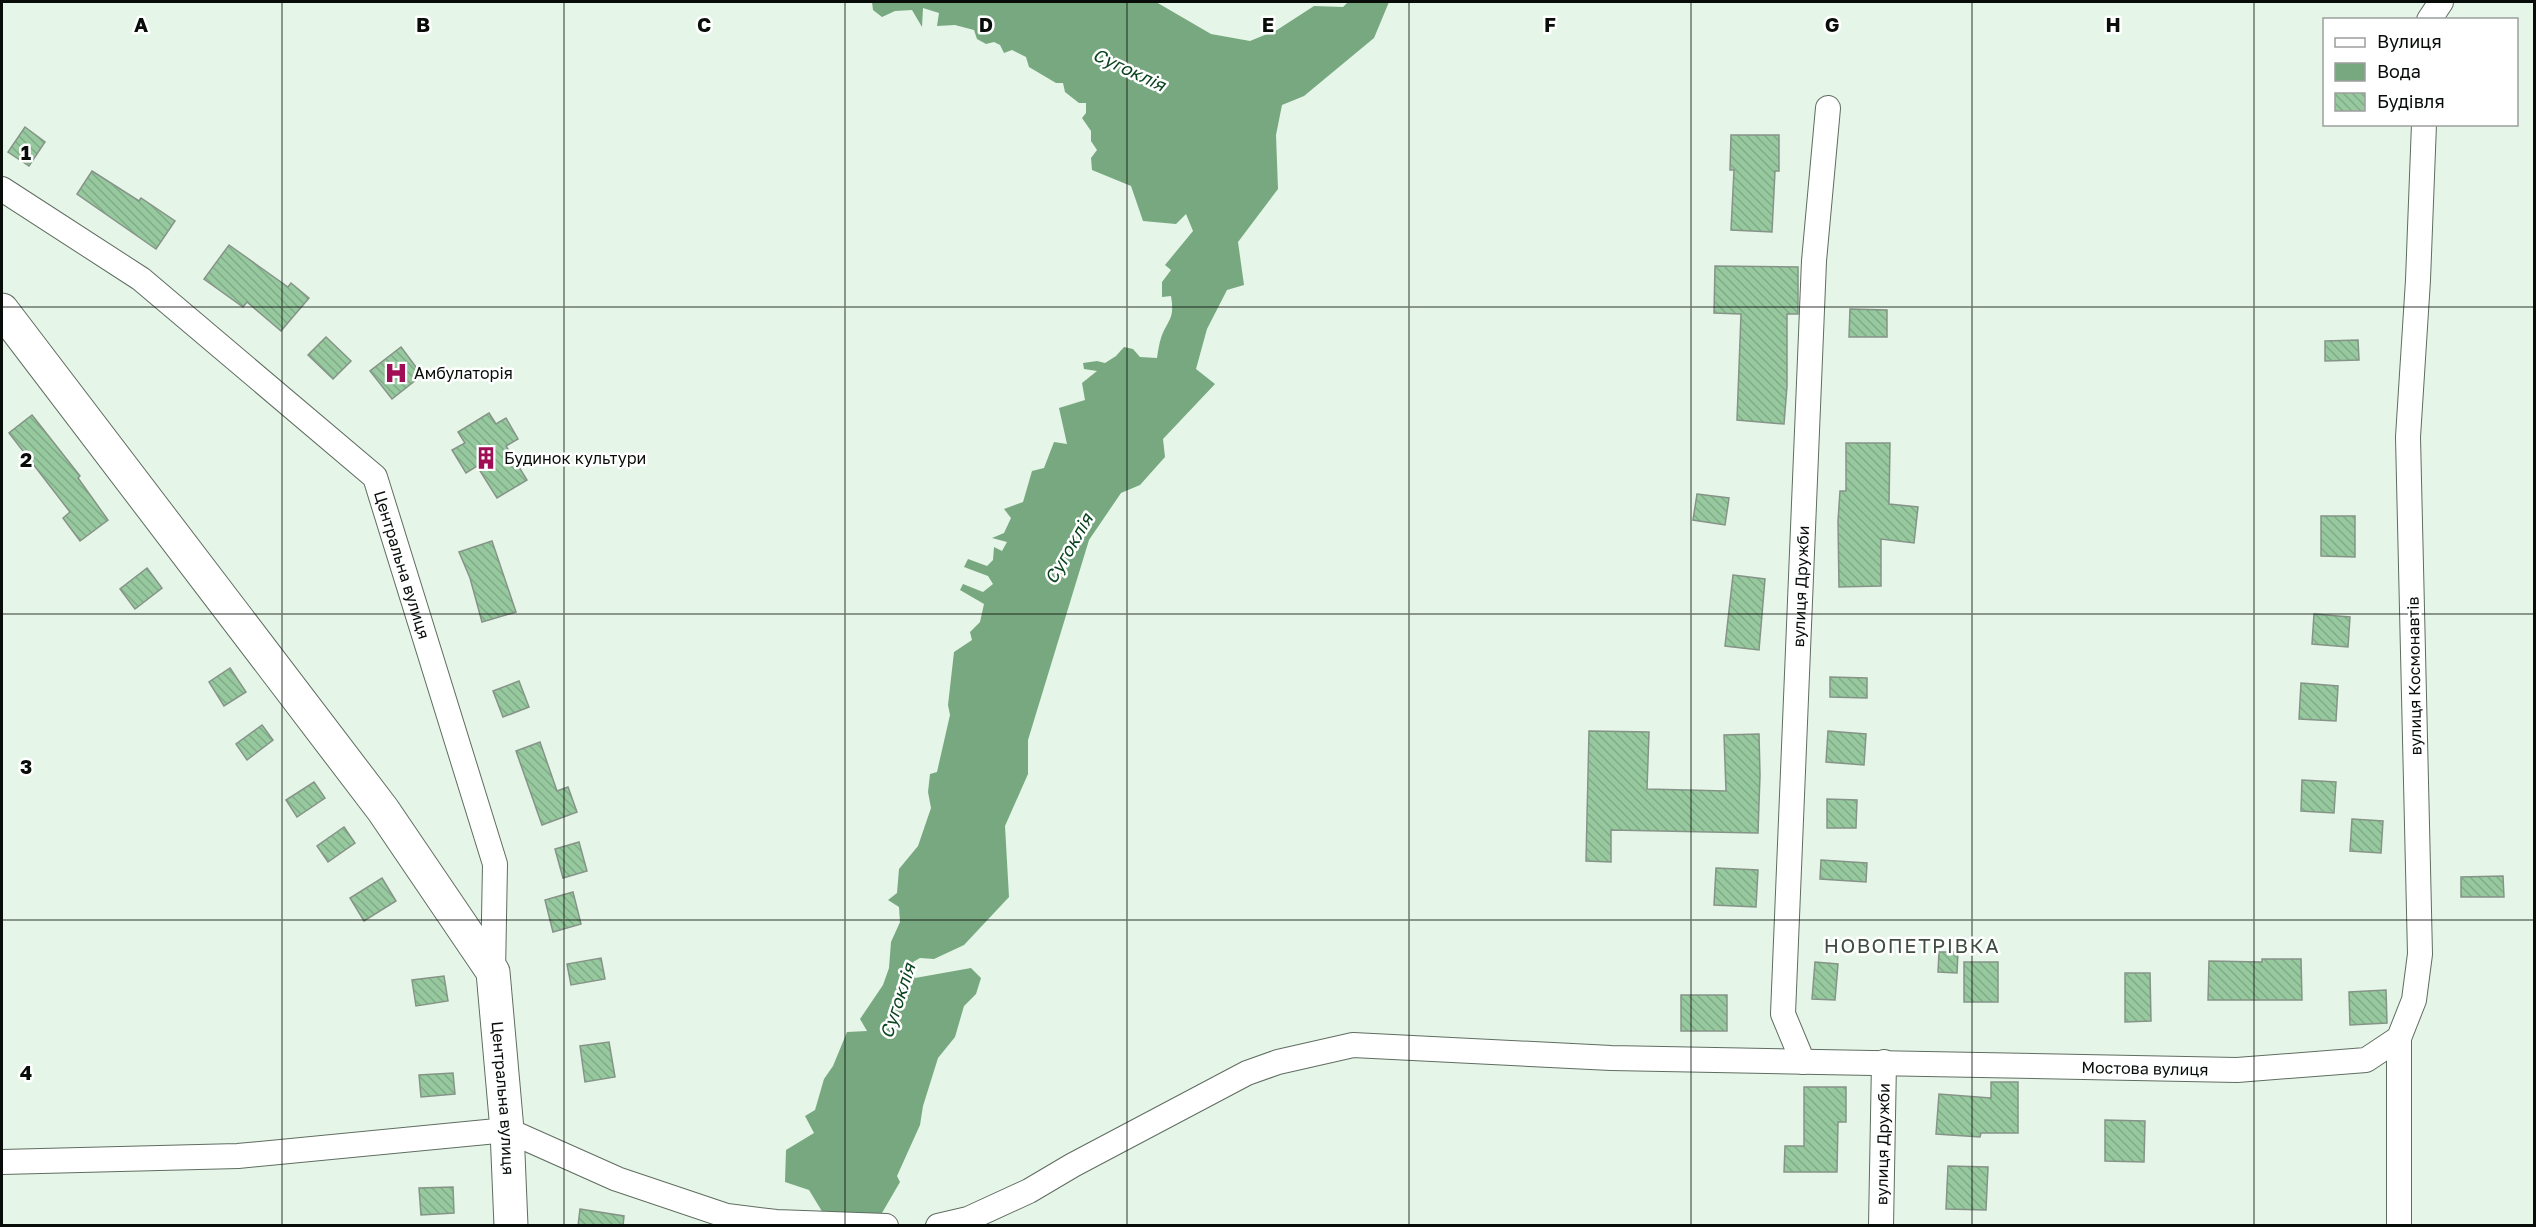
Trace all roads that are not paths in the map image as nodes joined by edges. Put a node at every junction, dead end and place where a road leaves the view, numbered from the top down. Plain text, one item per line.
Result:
1 (2441, 2) edge
2 (2430, 18) edge
3 (1828, 108) dead end
4 (2424, 126) edge
5 (2, 189) edge
6 (2, 310) edge
7 (493, 972) junction
8 (2399, 1038) junction
9 (1803, 1062) junction
10 (1884, 1062) junction
11 (507, 1130) junction
12 (2, 1162) edge
13 (511, 1226) edge
14 (886, 1226) edge
15 (938, 1226) edge
16 (1881, 1226) edge
17 (2400, 1226) edge

1 - 2 street
3 - 9 street, вулиця Дружби
4 - 8 street, вулиця Космонавтів
5 - 7 street, Центральна вулиця
6 - 7 street, Центральна вулиця
7 - 11 street, Центральна вулиця
8 - 10 street, Мостова вулиця
8 - 17 street, вулиця Космонавтів
9 - 10 street, Мостова вулиця
9 - 15 street, Мостова вулиця
10 - 16 street, вулиця Дружби
11 - 12 street
11 - 13 street, Центральна вулиця
11 - 14 street

